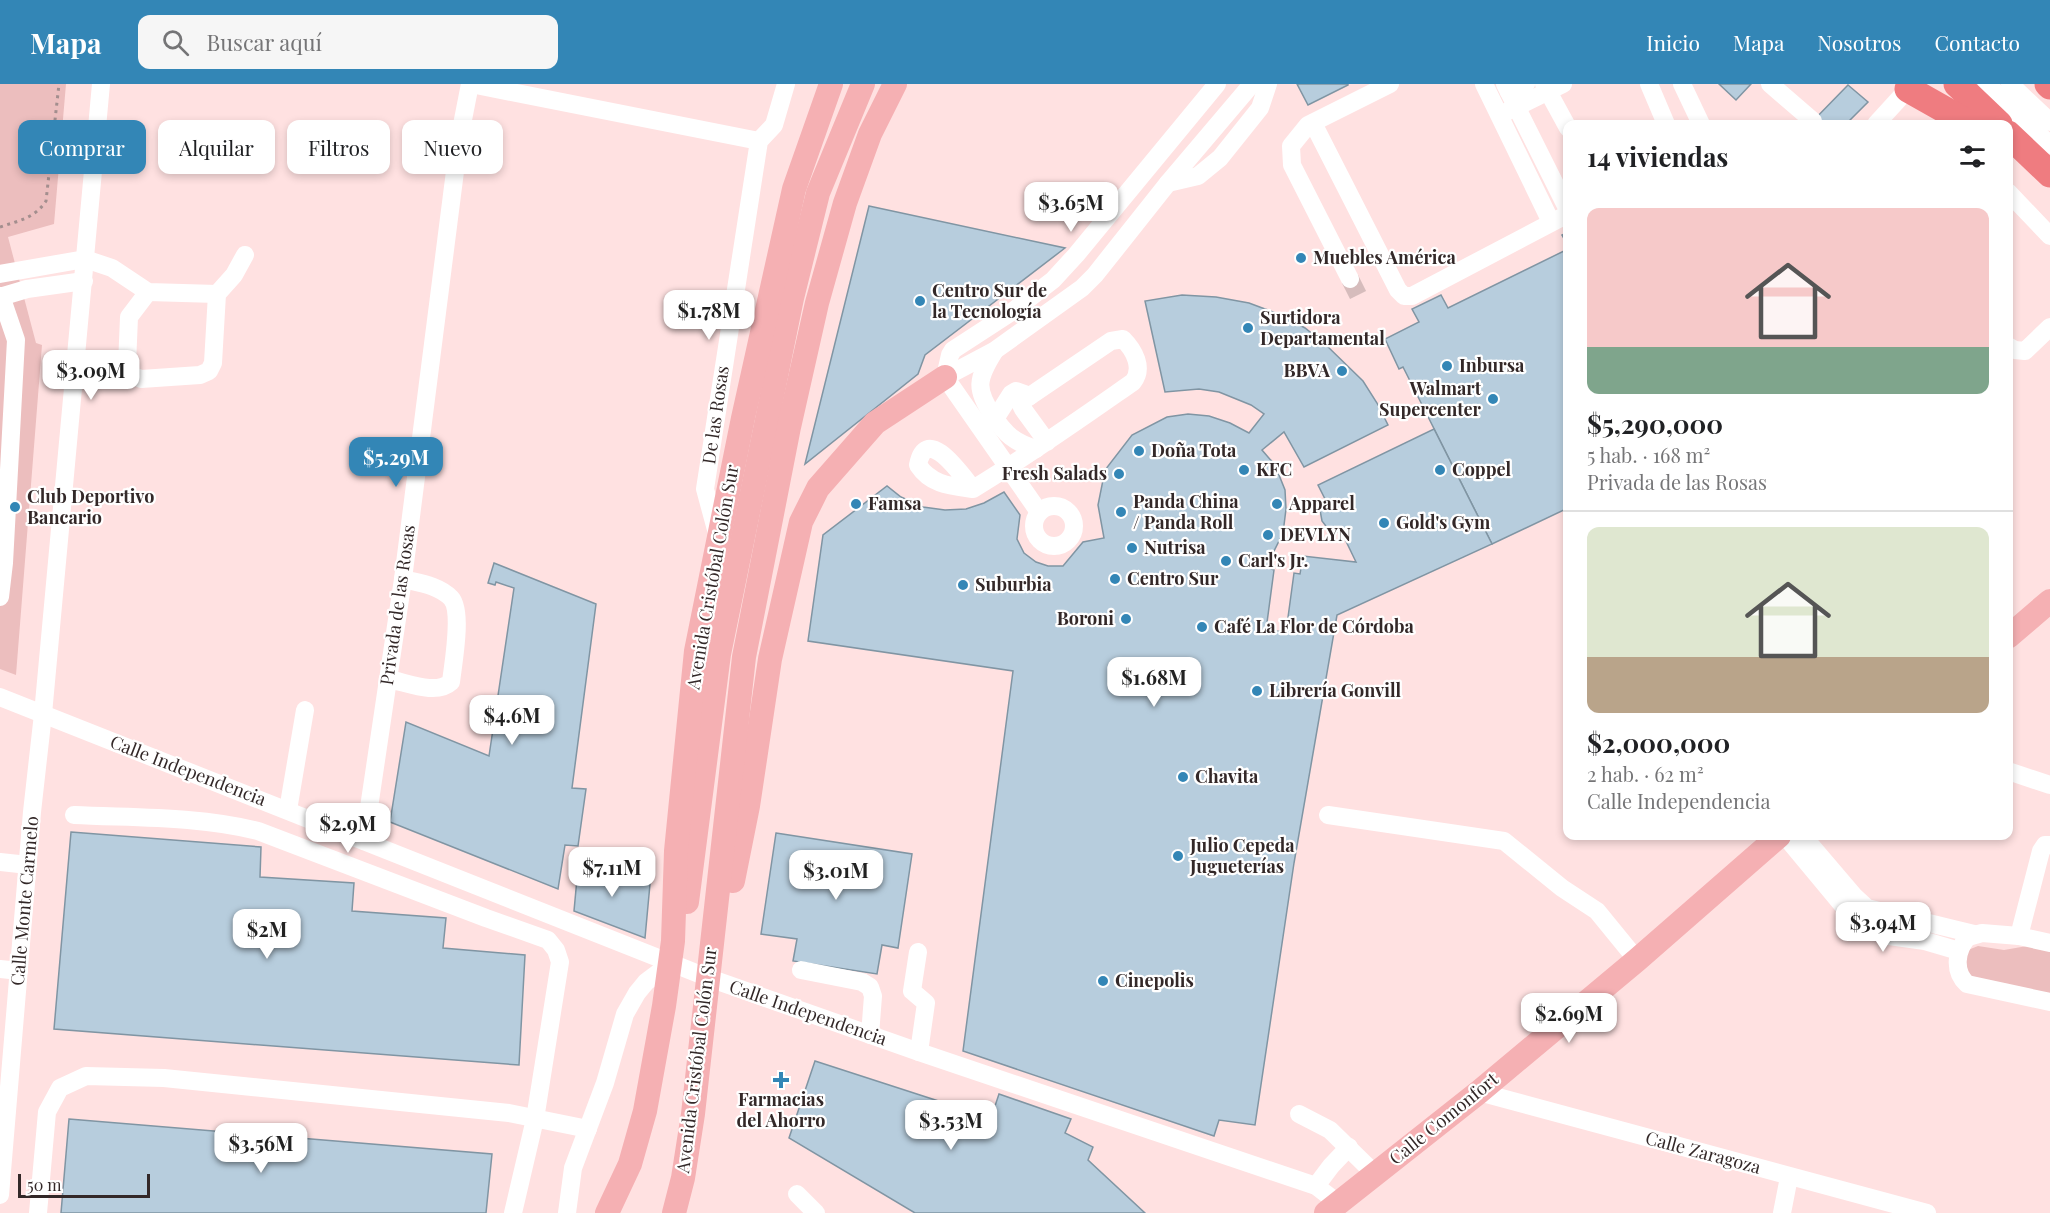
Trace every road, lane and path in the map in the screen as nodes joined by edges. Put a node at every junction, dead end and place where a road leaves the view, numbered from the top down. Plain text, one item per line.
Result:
1 (59, 84) edge
2 (101, 84) edge
3 (471, 84) edge
4 (786, 84) edge
5 (831, 84) edge
6 (863, 84) edge
7 (895, 84) edge
8 (1217, 84) edge
9 (1252, 84) edge
10 (1268, 84) edge
11 (1390, 84) edge
12 (1484, 84) edge
13 (1526, 84) edge
14 (1648, 84) edge
15 (1682, 84) edge
16 (1770, 84) edge
17 (1957, 84) edge
18 (1987, 84) edge
19 (2010, 84) edge
20 (1552, 87) edge
21 (1905, 87) edge
22 (1510, 95) edge
23 (1499, 115) junction
24 (1565, 120) edge
25 (1664, 120) edge
26 (1699, 120) edge
27 (1812, 120) edge
28 (1879, 120) edge
29 (1940, 120) edge
30 (1963, 120) edge
31 (1995, 120) edge
32 (2050, 122) edge
33 (1313, 123) junction
34 (2013, 137) edge
35 (759, 141) junction
36 (2013, 148) edge
37 (2047, 161) edge
38 (1168, 183) junction
39 (2013, 197) edge
40 (1562, 215) edge
41 (0, 227) edge
42 (2050, 236) edge
43 (245, 255) dead end
44 (86, 259) junction
45 (0, 274) edge
46 (1350, 279) tunnel mouth
47 (84, 281) junction
48 (148, 292) junction
49 (218, 294) junction
50 (0, 297) edge
51 (2050, 327) edge
52 (2013, 349) edge
53 (994, 351) junction
54 (945, 377) junction
55 (1030, 396) junction
56 (995, 419) junction
57 (1041, 445) junction
58 (1008, 468) junction
59 (973, 489) dead end
60 (1039, 512) dead end
61 (718, 538) junction
62 (2, 563) edge
63 (403, 579) junction
64 (0, 597) edge
65 (2050, 601) edge
66 (2013, 633) edge
67 (388, 679) junction
68 (0, 698) edge
69 (304, 710) dead end
70 (43, 714) junction
71 (2013, 773) edge
72 (2050, 785) edge
73 (288, 810) junction
74 (74, 815) dead end
75 (1328, 815) dead end
76 (1774, 840) edge
77 (1788, 840) edge
78 (1807, 840) edge
79 (364, 841) junction
80 (2050, 845) edge
81 (0, 862) edge
82 (28, 865) junction
83 (1974, 934) junction
84 (2019, 936) junction
85 (2050, 943) edge
86 (712, 947) junction
87 (1959, 951) junction
88 (671, 952) junction
89 (918, 952) dead end
90 (1637, 960) junction
91 (0, 969) edge
92 (801, 970) dead end
93 (19, 971) junction
94 (709, 978) junction
95 (2050, 1002) edge
96 (870, 1035) junction
97 (919, 1052) junction
98 (5, 1065) edge
99 (1479, 1092) junction
100 (1299, 1114) dead end
101 (535, 1119) junction
102 (588, 1129) junction
103 (1349, 1147) junction
104 (1, 1165) edge
105 (1375, 1174) junction
106 (1789, 1177) junction
107 (1316, 1186) junction
108 (797, 1194) dead end
109 (0, 1196) edge
110 (1338, 1210) edge
111 (814, 1212) edge
112 (38, 1213) edge
113 (513, 1213) edge
114 (567, 1213) edge
115 (607, 1213) edge
116 (674, 1213) edge
117 (1782, 1213) edge
118 (1927, 1213) edge

1 - 41 path
2 - 44 street, Calle Monte Carmelo
3 - 35 street
3 - 63 street, Privada de las Rosas
4 - 35 street, De las Rosas
5 - 61 main road, Avenida Cristóbal Colón Sur
6 - 88 main road
7 - 86 main road, Avenida Cristóbal Colón Sur
8 - 54 street
9 - 38 street
10 - 38 street
11 - 33 street
12 - 23 street
13 - 22 street
14 - 25 street
15 - 26 street
16 - 27 street
17 - 31 highway
18 - 37 street
19 - 32 street
20 - 22 street
20 - 24 street
21 - 28 street
21 - 29 street
21 - 30 highway
22 - 23 street
22 - 40 street
23 - 40 street
33 - 40 street
33 - 46 street
34 - 37 highway
35 - 61 street, De las Rosas
36 - 37 highway
38 - 53 street
39 - 42 street
43 - 49 street
44 - 45 street
44 - 47 street, Calle Monte Carmelo
44 - 48 street
47 - 50 street
47 - 70 street, Calle Monte Carmelo
48 - 49 street
48 - 49 street
50 - 62 street
51 - 52 street
53 - 54 street
53 - 56 street
54 - 58 street
54 - 86 main road
55 - 56 street
55 - 57 street
55 - 57 street
56 - 57 street
57 - 58 street
58 - 59 street
58 - 60 street
61 - 88 main road, Avenida Cristóbal Colón Sur
62 - 64 street
63 - 67 street, Privada de las Rosas
63 - 67 street
65 - 66 main road
67 - 79 street, Privada de las Rosas
68 - 70 street, Calle Independencia
69 - 73 street
70 - 73 street, Calle Independencia
70 - 82 street, Calle Monte Carmelo
71 - 72 street
73 - 79 street, Calle Independencia
74 - 101 street
75 - 90 street
76 - 90 main road, Calle Comonfort
77 - 87 street
78 - 83 street
79 - 88 street, Calle Independencia
80 - 84 street
81 - 82 street
82 - 93 street, Calle Monte Carmelo
83 - 84 street
83 - 87 street
84 - 85 street
86 - 94 main road, Avenida Cristóbal Colón Sur
87 - 95 street
88 - 94 street, Calle Independencia
88 - 102 street
88 - 115 main road, Avenida Cristóbal Colón Sur
89 - 97 street
90 - 99 main road, Calle Comonfort
91 - 93 street
92 - 96 street
93 - 98 street, Calle Monte Carmelo
94 - 96 street, Calle Independencia
94 - 116 main road, Avenida Cristóbal Colón Sur
96 - 97 street, Calle Independencia
97 - 107 street, Calle Independencia
98 - 104 street, Calle Monte Carmelo
99 - 105 main road, Calle Comonfort
99 - 106 street, Calle Zaragoza
100 - 103 street
101 - 102 street
101 - 112 street
101 - 113 street
102 - 114 street
103 - 105 street
103 - 107 street
104 - 109 street, Calle Monte Carmelo
105 - 110 main road, Calle Comonfort
106 - 117 street
106 - 118 street, Calle Zaragoza
107 - 110 street, Calle Independencia
108 - 111 street

